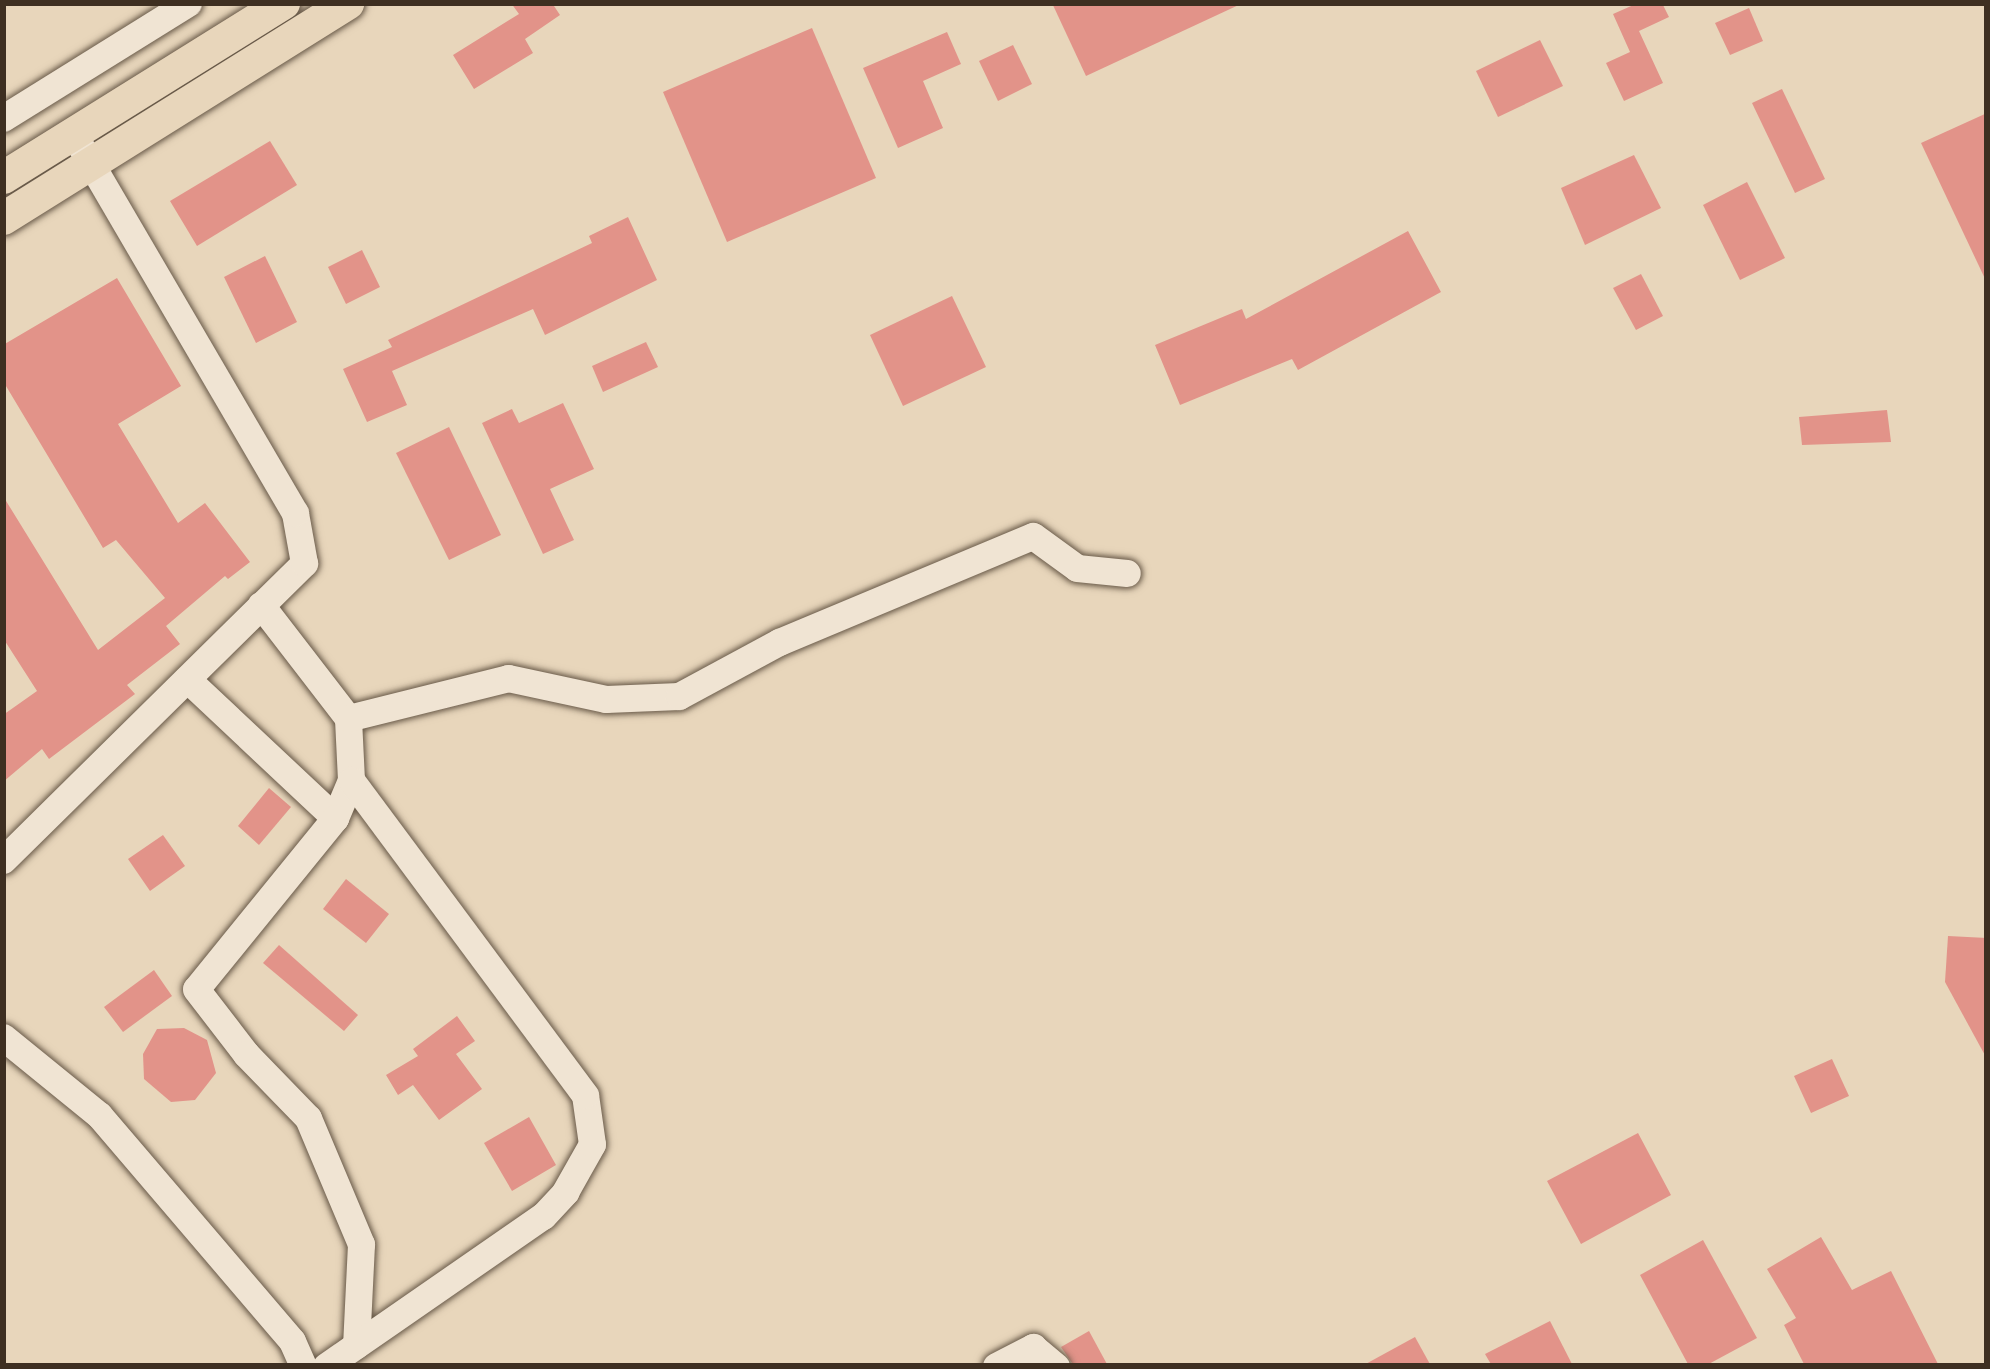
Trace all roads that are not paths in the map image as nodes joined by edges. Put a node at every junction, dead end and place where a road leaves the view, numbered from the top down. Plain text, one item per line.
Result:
1 (188, 3) edge
2 (283, 3) edge
3 (347, 3) edge
4 (3, 118) edge
5 (73, 134) junction
6 (92, 164) junction
7 (3, 177) edge
8 (3, 218) edge
9 (1127, 573) dead end
10 (261, 605) junction
11 (187, 679) junction
12 (348, 718) junction
13 (351, 780) junction
14 (335, 818) junction
15 (3, 860) edge
16 (3, 1036) edge
17 (356, 1345) junction
18 (303, 1366) edge
19 (326, 1366) edge
20 (996, 1366) edge
21 (1056, 1366) edge

1 - 4 street
2 - 5 main road
3 - 6 main road
5 - 6 street
5 - 7 main road
6 - 8 main road
6 - 10 street
9 - 12 street
10 - 11 street
10 - 12 street
11 - 14 street
11 - 15 street
12 - 13 street
13 - 14 street
13 - 17 street
14 - 17 street
16 - 18 street
17 - 19 street
20 - 21 street

